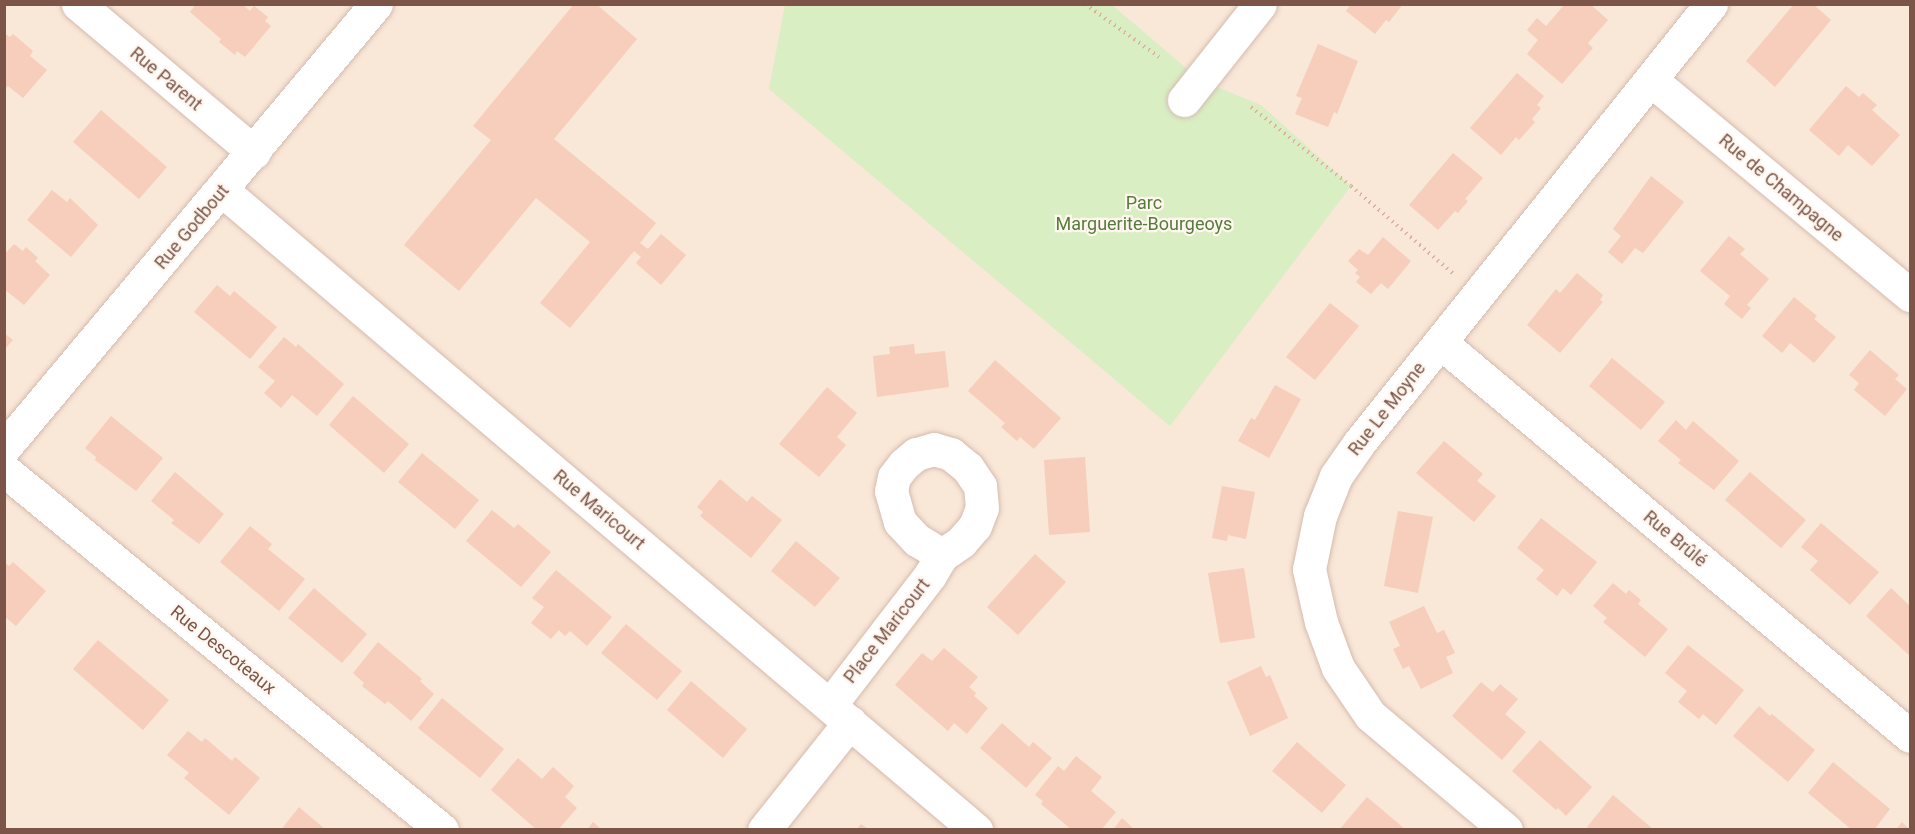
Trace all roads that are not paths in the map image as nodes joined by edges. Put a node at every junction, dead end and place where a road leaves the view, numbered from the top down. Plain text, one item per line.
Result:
1 (78, 4) edge
2 (376, 4) edge
3 (1260, 4) edge
4 (1711, 4) edge
5 (1650, 80) junction
6 (1184, 100) dead end
7 (254, 152) junction
8 (223, 191) junction
9 (1911, 295) edge
10 (1440, 342) junction
11 (4, 448) edge
12 (4, 470) edge
13 (942, 555) dead end
14 (840, 714) junction
15 (1911, 736) edge
16 (442, 830) edge
17 (764, 830) edge
18 (976, 830) edge
19 (1506, 830) edge

1 - 7 street, Rue Parent
2 - 7 street, Rue Godbout
3 - 6 street
4 - 5 street, Rue Le Moyne
5 - 9 street, Rue de Champagne
5 - 10 street, Rue Le Moyne
7 - 8 street, Rue Godbout
8 - 11 street, Rue Godbout
8 - 14 street, Rue Maricourt
10 - 15 street, Rue Brûlé
10 - 19 street, Rue Le Moyne
12 - 16 street, Rue Descoteaux
13 - 14 street, Place Maricourt
14 - 17 street, Place Maricourt
14 - 18 street, Rue Maricourt

